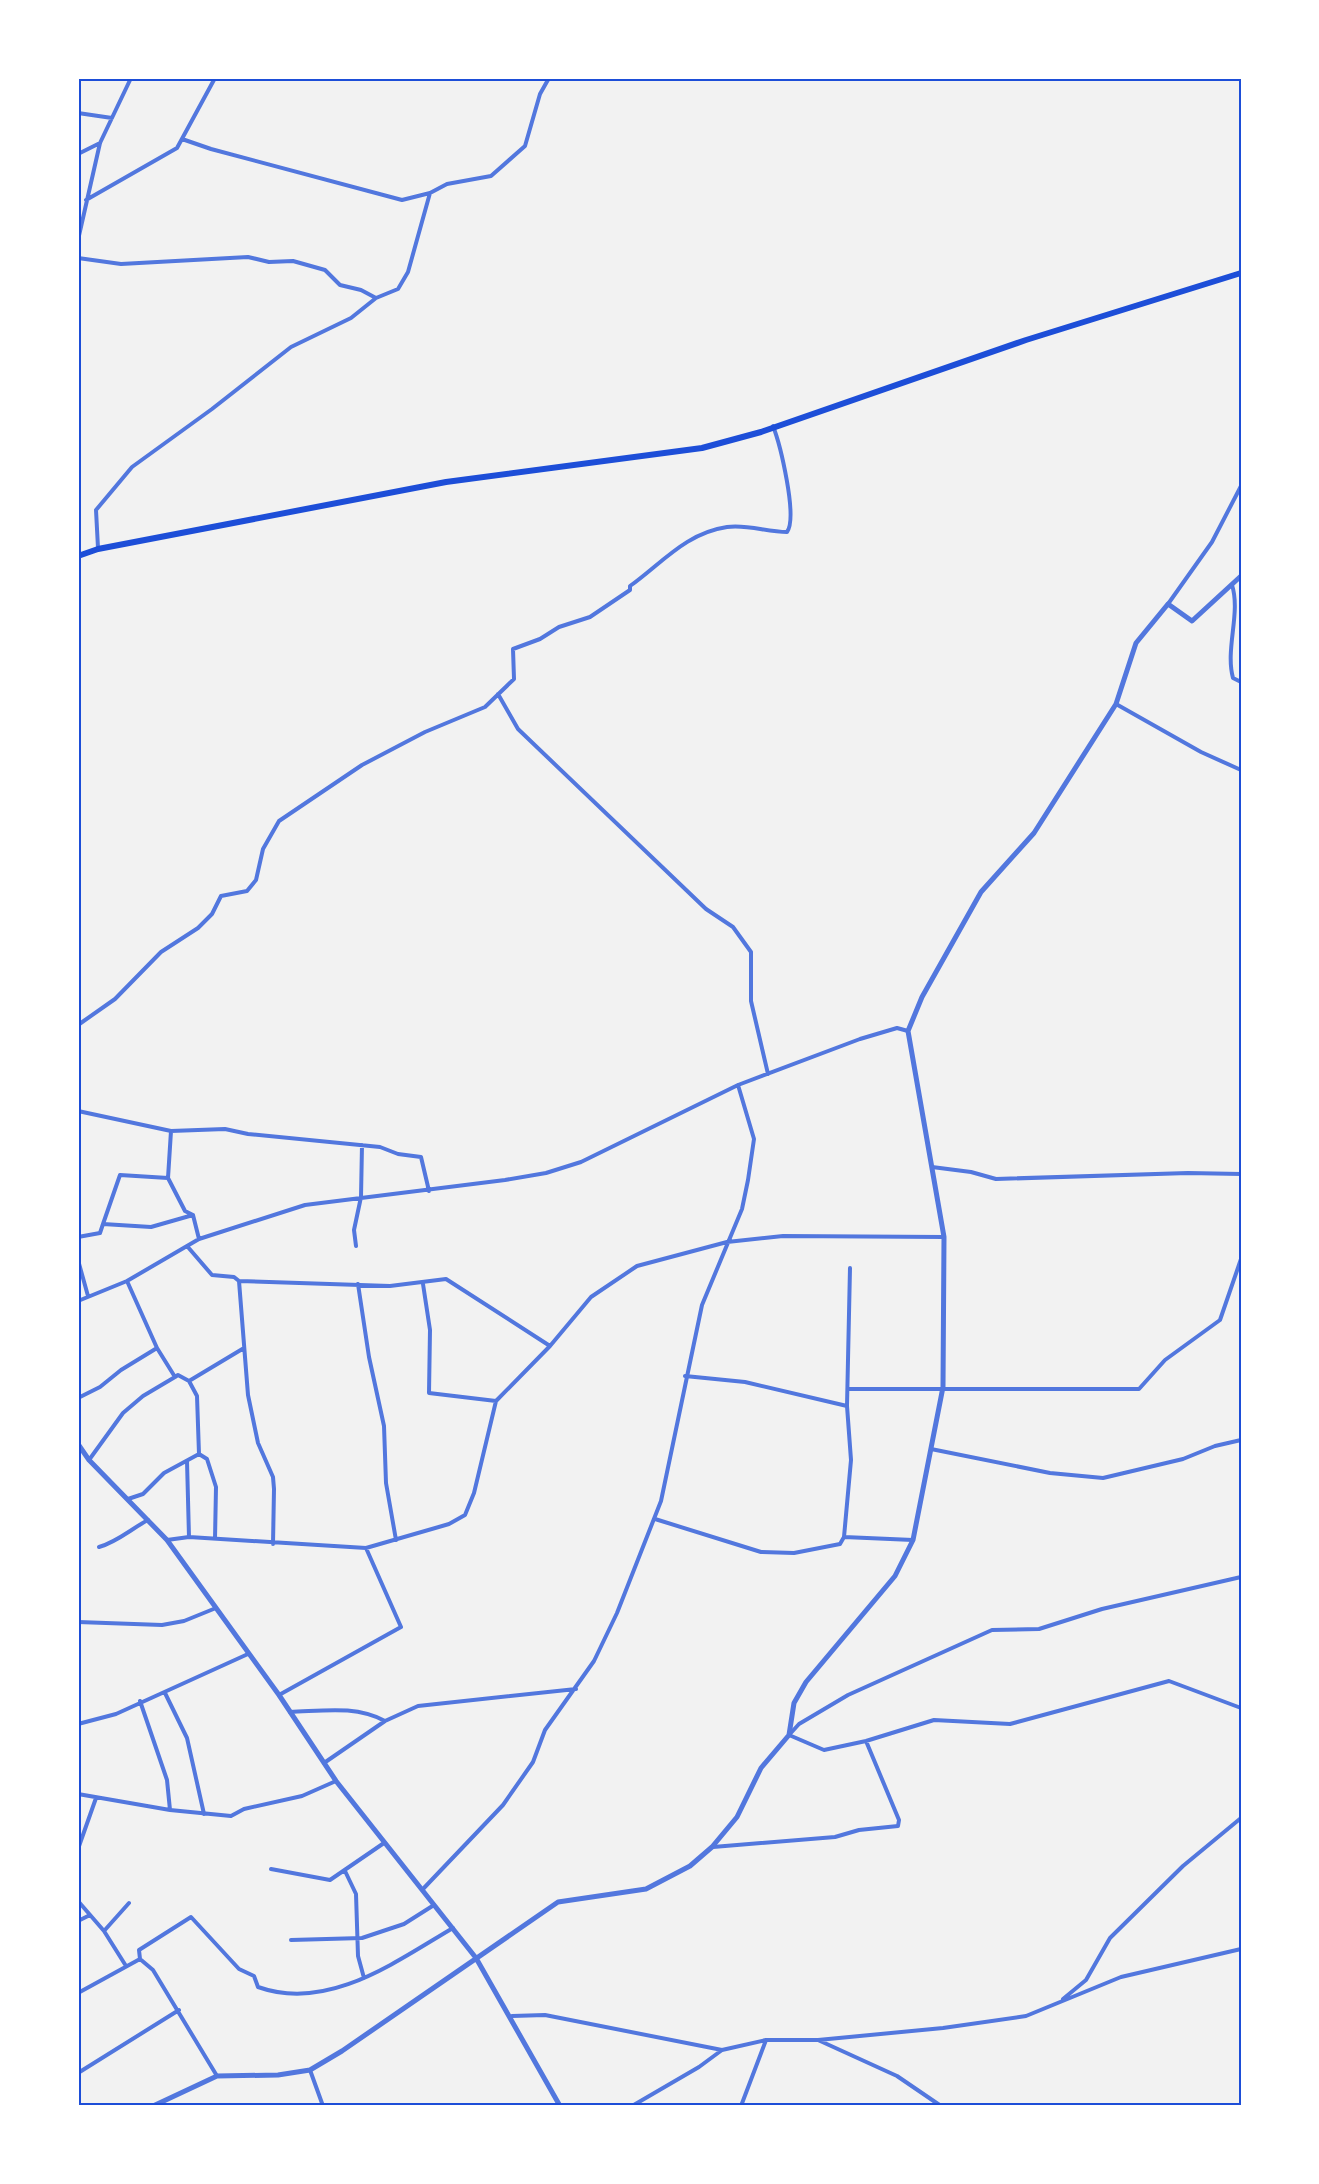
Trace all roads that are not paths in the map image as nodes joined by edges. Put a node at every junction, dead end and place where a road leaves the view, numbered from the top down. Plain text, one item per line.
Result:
1 (131, 78) edge
2 (215, 78) edge
3 (549, 78) edge
4 (78, 113) edge
5 (112, 118) junction
6 (182, 139) junction
7 (100, 143) junction
8 (78, 154) edge
9 (430, 193) junction
10 (86, 200) junction
11 (78, 240) edge
12 (78, 258) edge
13 (1241, 273) edge
14 (376, 298) junction
15 (772, 426) junction
16 (1241, 486) edge
17 (98, 549) junction
18 (78, 556) edge
19 (1241, 576) edge
20 (1232, 584) junction
21 (1168, 604) junction
22 (1241, 682) edge
23 (498, 694) junction
24 (1116, 704) junction
25 (1241, 770) edge
26 (78, 1025) edge
27 (908, 1031) junction
28 (768, 1074) junction
29 (738, 1085) junction
30 (78, 1111) edge
31 (171, 1131) junction
32 (362, 1145) junction
33 (932, 1167) junction
34 (1241, 1174) edge
35 (168, 1178) junction
36 (429, 1191) junction
37 (362, 1197) junction
38 (193, 1215) junction
39 (103, 1224) junction
40 (78, 1237) edge
41 (944, 1237) junction
42 (199, 1239) junction
43 (727, 1242) junction
44 (187, 1246) junction
45 (356, 1246) dead end
46 (78, 1260) edge
47 (1241, 1260) edge
48 (850, 1268) dead end
49 (127, 1281) junction
50 (239, 1281) junction
51 (358, 1284) junction
52 (423, 1284) junction
53 (88, 1296) junction
54 (78, 1301) edge
55 (550, 1346) junction
56 (244, 1347) junction
57 (157, 1348) junction
58 (685, 1376) junction
59 (175, 1377) junction
60 (189, 1381) junction
61 (943, 1387) junction
62 (848, 1389) junction
63 (78, 1398) edge
64 (496, 1401) junction
65 (847, 1406) junction
66 (1241, 1440) edge
67 (78, 1444) edge
68 (931, 1449) junction
69 (199, 1454) junction
70 (89, 1460) junction
71 (187, 1461) junction
72 (127, 1499) junction
73 (654, 1519) junction
74 (148, 1520) junction
75 (189, 1537) junction
76 (844, 1537) junction
77 (215, 1539) junction
78 (167, 1540) junction
79 (396, 1540) junction
80 (913, 1540) junction
81 (273, 1544) junction
82 (99, 1547) dead end
83 (366, 1548) junction
84 (1241, 1577) edge
85 (216, 1608) junction
86 (78, 1622) edge
87 (248, 1654) junction
88 (577, 1689) junction
89 (165, 1693) junction
90 (279, 1695) junction
91 (140, 1701) junction
92 (1241, 1708) edge
93 (289, 1712) junction
94 (385, 1721) junction
95 (78, 1724) edge
96 (789, 1735) junction
97 (866, 1741) junction
98 (324, 1763) junction
99 (336, 1781) junction
100 (78, 1794) edge
101 (96, 1798) junction
102 (170, 1810) junction
103 (204, 1814) junction
104 (1241, 1818) edge
105 (384, 1843) junction
106 (712, 1847) junction
107 (78, 1849) edge
108 (271, 1869) dead end
109 (345, 1871) junction
110 (423, 1889) junction
111 (78, 1901) edge
112 (129, 1903) dead end
113 (434, 1905) junction
114 (90, 1915) junction
115 (78, 1920) edge
116 (453, 1928) junction
117 (104, 1931) junction
118 (357, 1938) junction
119 (291, 1940) dead end
120 (1241, 1949) edge
121 (476, 1958) junction
122 (140, 1959) junction
123 (126, 1966) junction
124 (364, 1978) junction
125 (78, 1993) edge
126 (1060, 2002) junction
127 (179, 2010) junction
128 (512, 2016) junction
129 (766, 2040) junction
130 (818, 2040) junction
131 (722, 2050) junction
132 (310, 2070) junction
133 (78, 2073) edge
134 (217, 2076) junction
135 (153, 2106) edge
136 (323, 2106) edge
137 (560, 2106) edge
138 (632, 2106) edge
139 (741, 2106) edge
140 (941, 2106) edge

1 - 5 street
2 - 6 street
3 - 9 street
4 - 5 street
5 - 7 street
6 - 9 street
6 - 10 street
7 - 8 street
7 - 10 street
9 - 14 street
10 - 11 street
12 - 14 street
13 - 15 main road
14 - 17 street
15 - 17 main road
15 - 23 street
16 - 21 street
17 - 18 main road
19 - 20 street
20 - 21 street
20 - 22 street
21 - 24 street
23 - 26 street
23 - 28 street
24 - 25 street
24 - 27 street
27 - 28 street
27 - 33 street
28 - 29 street
29 - 36 street
29 - 43 street
30 - 31 street
31 - 32 street
31 - 35 street
32 - 36 street
32 - 37 street
33 - 34 street
33 - 41 street
35 - 38 street
35 - 39 street
36 - 37 street
37 - 42 street
37 - 45 street
38 - 39 street
38 - 42 street
39 - 40 street
41 - 43 street
41 - 61 street
42 - 44 street
43 - 55 street
43 - 58 street
44 - 49 street
44 - 50 street
46 - 53 street
47 - 61 street
48 - 62 street
49 - 53 street
49 - 57 street
50 - 51 street
50 - 56 street
51 - 52 street
51 - 79 street
52 - 55 street
52 - 64 street
53 - 54 street
55 - 64 street
56 - 60 street
56 - 81 street
57 - 59 street
57 - 63 street
58 - 65 street
58 - 73 street
59 - 60 street
59 - 70 street
60 - 69 street
61 - 62 street
61 - 68 street
62 - 65 street
64 - 79 street
65 - 76 street
66 - 68 street
67 - 70 street
68 - 80 street
69 - 71 street
69 - 77 street
70 - 72 street
71 - 72 street
71 - 75 street
72 - 74 street
73 - 76 street
73 - 88 street
74 - 78 street
74 - 82 street
75 - 77 street
75 - 78 street
76 - 80 street
77 - 81 street
78 - 85 street
79 - 83 street
80 - 96 street
81 - 83 street
83 - 90 street
84 - 96 street
85 - 86 street
85 - 87 street
87 - 89 street
87 - 90 street
88 - 94 street
88 - 110 street
89 - 91 street
89 - 103 street
90 - 93 street
91 - 95 street
91 - 102 street
92 - 97 street
93 - 94 street
93 - 98 street
94 - 98 street
96 - 97 street
96 - 106 street
97 - 106 street
98 - 99 street
99 - 103 street
99 - 105 street
100 - 101 street
101 - 102 street
101 - 107 street
102 - 103 street
104 - 126 street
105 - 109 street
105 - 110 street
106 - 121 street
108 - 109 street
109 - 118 street
110 - 113 street
111 - 114 street
112 - 117 street
113 - 116 street
113 - 118 street
114 - 115 street
114 - 117 street
116 - 121 street
116 - 124 street
117 - 123 street
118 - 119 street
118 - 124 street
120 - 126 street
121 - 128 street
121 - 132 street
122 - 123 street
122 - 124 street
122 - 127 street
123 - 125 street
126 - 130 street
127 - 133 street
127 - 134 street
128 - 131 street
128 - 137 street
129 - 130 street
129 - 131 street
129 - 139 street
130 - 140 street
131 - 138 street
132 - 134 street
132 - 136 street
134 - 135 street

